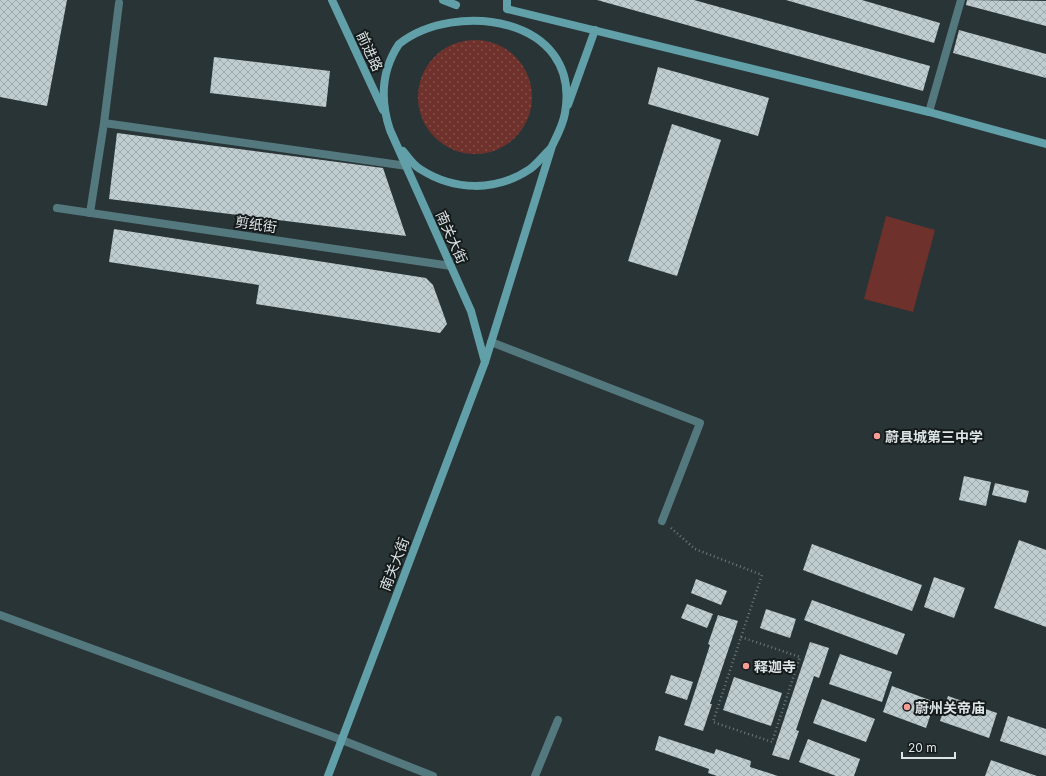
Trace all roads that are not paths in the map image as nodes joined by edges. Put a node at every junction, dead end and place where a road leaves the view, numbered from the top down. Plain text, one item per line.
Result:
1 (332, 0) edge
2 (443, 0) edge
3 (507, 0) edge
4 (961, 0) edge
5 (119, 3) dead end
6 (503, 8) junction
7 (443, 10) dead end
8 (418, 24) dead end
9 (595, 30) junction
10 (929, 112) junction
11 (384, 113) junction
12 (565, 113) junction
13 (104, 123) junction
14 (1046, 144) edge
15 (398, 146) junction
16 (552, 146) junction
17 (407, 166) junction
18 (57, 208) dead end
19 (90, 213) junction
20 (451, 266) junction
21 (491, 342) junction
22 (485, 362) junction
23 (662, 521) road end
24 (0, 615) edge
25 (558, 720) dead end
26 (342, 740) junction
27 (328, 776) edge
28 (432, 776) edge
29 (535, 776) edge

1 - 11 main road, 前进路
2 - 7 main road
3 - 6 main road
4 - 10 street
5 - 13 street
6 - 9 main road
6 - 12 main road, 南关大街
8 - 11 main road, 南关大街
9 - 10 main road
9 - 12 main road
10 - 14 main road
11 - 15 main road, 南关大街
12 - 16 main road, 南关大街
13 - 17 street
13 - 19 street
15 - 16 main road, 南关大街
15 - 17 main road, 南关大街
16 - 21 main road, 南关大街
17 - 20 main road, 南关大街
18 - 19 street, 剪纸街
19 - 20 street, 剪纸街
20 - 22 main road, 南关大街
21 - 22 main road, 南关大街
21 - 23 street
22 - 26 main road, 南关大街
24 - 26 street
25 - 29 street
26 - 27 main road, 南关大街
26 - 28 street

